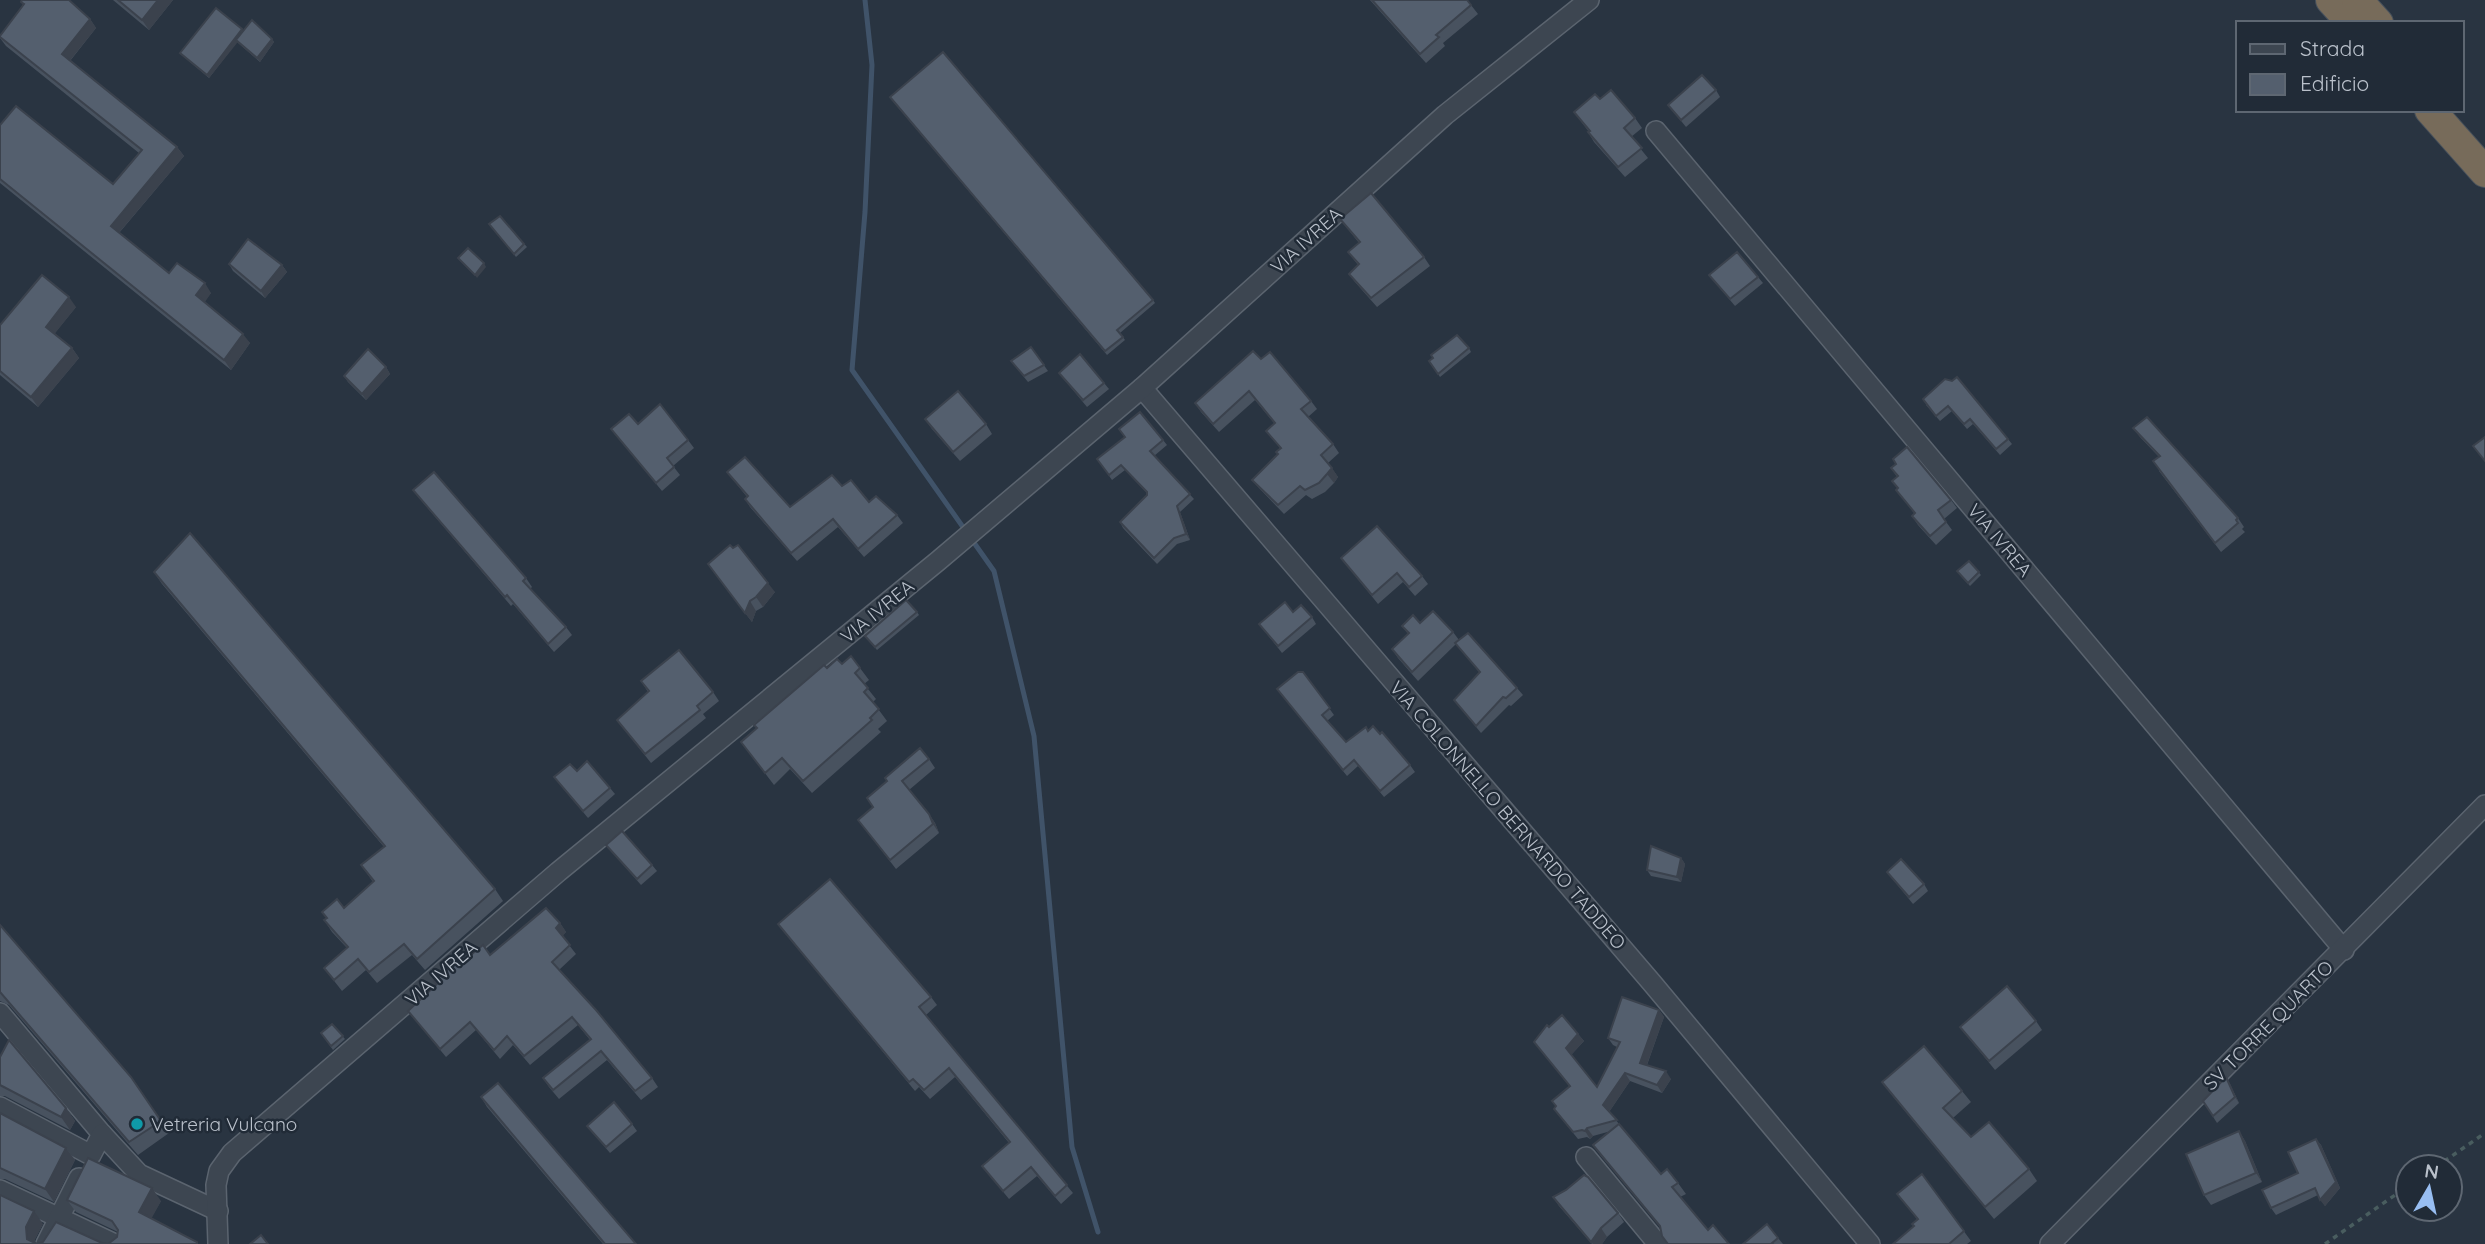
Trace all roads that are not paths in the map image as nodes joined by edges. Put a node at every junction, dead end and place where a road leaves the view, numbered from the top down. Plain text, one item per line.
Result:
1 (1589, 0) edge
2 (2331, 0) edge
3 (2357, 0) edge
4 (2349, 21) edge
5 (2376, 21) edge
6 (2432, 112) edge
7 (2459, 112) edge
8 (1656, 131) dead end
9 (2485, 141) edge
10 (2485, 172) edge
11 (1142, 388) junction
12 (2485, 805) edge
13 (2344, 950) junction
14 (0, 1013) edge
15 (0, 1107) edge
16 (102, 1134) junction
17 (91, 1155) junction
18 (1586, 1157) dead end
19 (0, 1190) edge
20 (218, 1211) junction
21 (59, 1218) junction
22 (46, 1244) edge
23 (114, 1244) edge
24 (218, 1244) edge
25 (1658, 1244) edge
26 (1870, 1244) edge
27 (2050, 1244) edge

1 - 11 street, VIA IVREA
2 - 4 highway
3 - 5 highway
6 - 10 highway
7 - 9 highway
8 - 13 street, VIA IVREA
11 - 20 street, VIA IVREA
11 - 26 street, VIA COLONNELLO BERNARDO TADDEO
12 - 13 street, SV TORRE QUARTO
13 - 27 street, SV TORRE QUARTO
14 - 16 street
15 - 17 street
16 - 17 street
16 - 20 street
17 - 21 street
18 - 25 street
19 - 21 street
20 - 24 street, VIA IVREA
21 - 22 street
21 - 23 street

